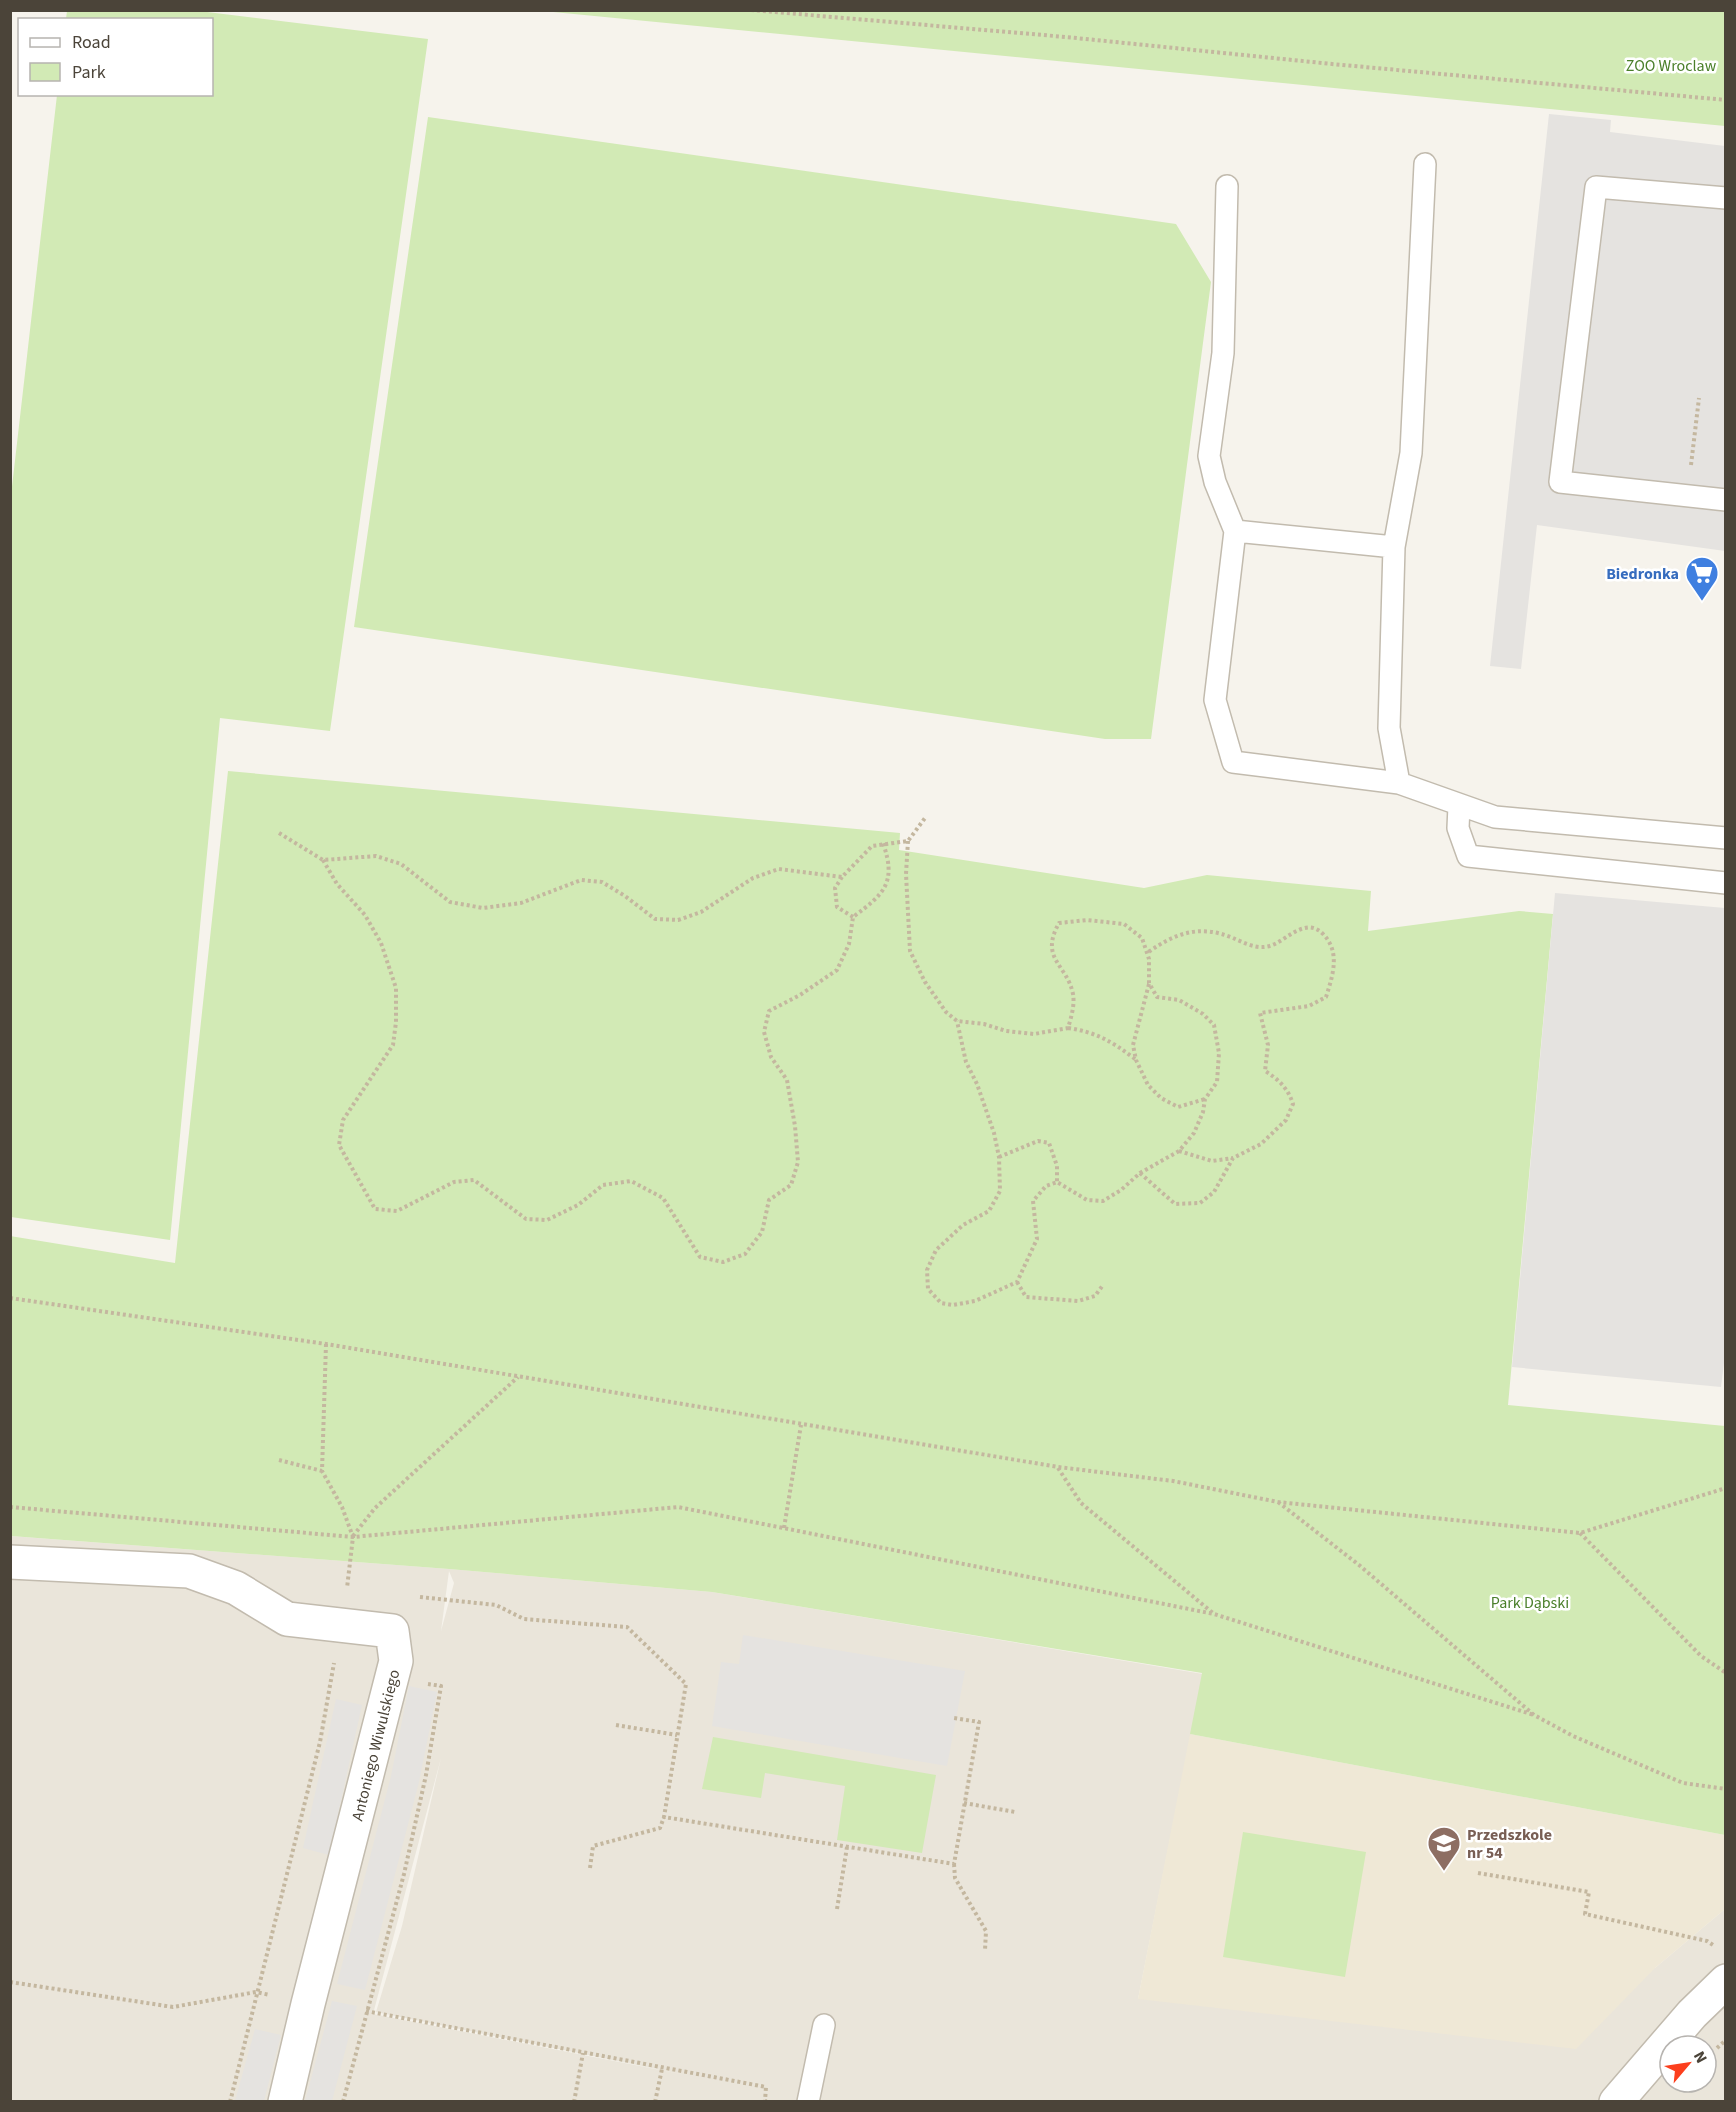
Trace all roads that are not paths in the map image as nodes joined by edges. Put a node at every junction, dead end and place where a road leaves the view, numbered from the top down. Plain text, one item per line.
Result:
1 (1425, 164) dead end
2 (1227, 186) dead end
3 (1725, 198) edge
4 (1725, 500) edge
5 (1235, 531) junction
6 (1394, 547) junction
7 (1399, 783) junction
8 (1459, 806) junction
9 (1725, 838) edge
10 (1725, 883) edge
11 (10, 1562) edge
12 (1725, 1981) edge
13 (824, 2025) dead end
14 (285, 2102) edge
15 (808, 2102) edge
16 (1616, 2102) edge

1 - 6 lane
2 - 5 lane
3 - 4 lane
5 - 6 lane
5 - 7 lane
6 - 7 lane
7 - 8 lane
8 - 9 lane
8 - 10 lane
11 - 14 street, Antoniego Wiwulskiego
12 - 16 street
13 - 15 lane

